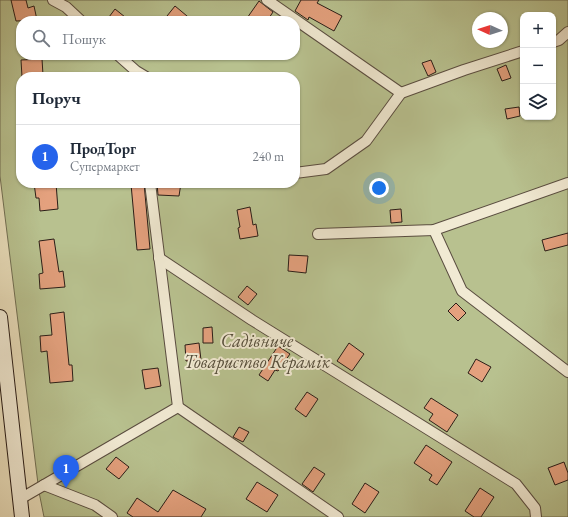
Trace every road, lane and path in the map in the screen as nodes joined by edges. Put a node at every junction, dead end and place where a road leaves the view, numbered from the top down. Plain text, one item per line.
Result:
1 (53, 0) edge
2 (267, 0) edge
3 (76, 16) edge
4 (290, 16) edge
5 (300, 23) edge
6 (568, 32) edge
7 (556, 41) edge
8 (520, 52) edge
9 (123, 60) edge
10 (134, 72) edge
11 (401, 93) junction
12 (300, 172) edge
13 (568, 183) edge
14 (151, 188) edge
15 (434, 230) junction
16 (318, 234) dead end
17 (159, 258) junction
18 (0, 318) edge
19 (568, 372) edge
20 (178, 407) junction
21 (44, 485) junction
22 (20, 499) junction
23 (22, 517) edge
24 (112, 517) edge
25 (338, 517) edge
26 (536, 517) edge

1 - 3 street
2 - 4 street
5 - 11 street
6 - 7 street
8 - 11 street
9 - 10 street
11 - 12 street
13 - 15 street
14 - 17 street
15 - 16 street
15 - 19 street
17 - 20 street
17 - 26 street
18 - 22 main road
20 - 21 street
20 - 25 street
21 - 22 street
21 - 24 street
22 - 23 main road

